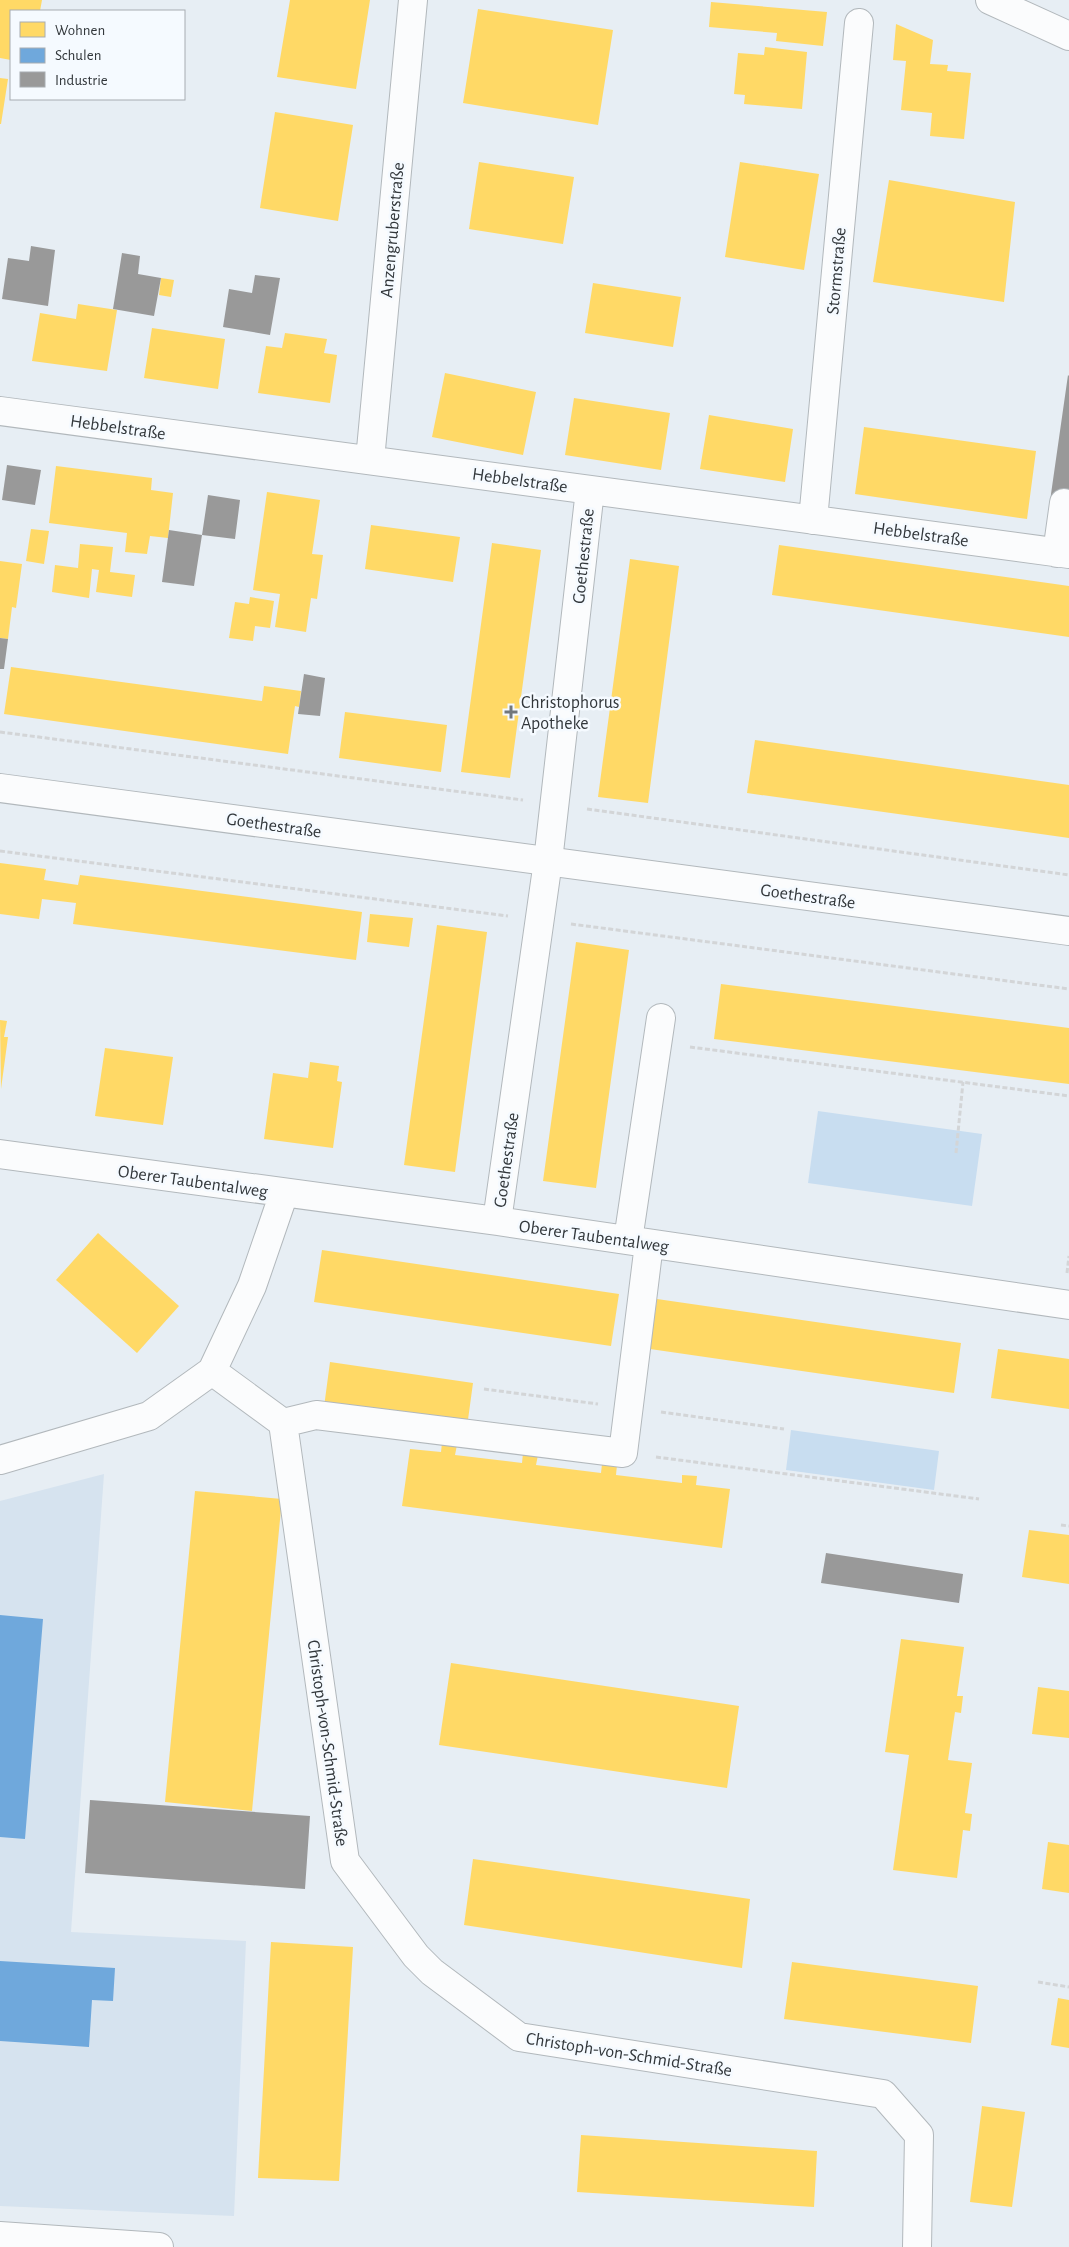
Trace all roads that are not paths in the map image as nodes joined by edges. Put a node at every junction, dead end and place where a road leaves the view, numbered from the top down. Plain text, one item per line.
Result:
1 (413, 0) edge
2 (990, 0) edge
3 (859, 22) dead end
4 (1069, 36) edge
5 (0, 411) edge
6 (370, 460) junction
7 (590, 490) junction
8 (1064, 503) dead end
9 (813, 520) junction
10 (1063, 554) edge
11 (0, 788) edge
12 (548, 861) junction
13 (1069, 931) edge
14 (659, 1031) road end
15 (0, 1154) edge
16 (284, 1193) junction
17 (497, 1221) junction
18 (639, 1242) junction
19 (1069, 1305) edge
20 (212, 1371) junction
21 (284, 1423) junction
22 (0, 1460) edge
23 (0, 2236) edge
24 (158, 2247) edge
25 (917, 2247) edge

1 - 6 street, Anzengruberstraße
2 - 4 street
3 - 9 street, Stormstraße
5 - 6 street, Hebbelstraße
6 - 7 street, Hebbelstraße
7 - 9 street, Hebbelstraße
7 - 12 street, Goethestraße
8 - 10 street
9 - 10 street, Hebbelstraße
11 - 12 street, Goethestraße
12 - 13 street, Goethestraße
12 - 17 street, Goethestraße
14 - 18 street
15 - 16 street, Oberer Taubentalweg
16 - 17 street, Oberer Taubentalweg
16 - 20 street
17 - 18 street, Oberer Taubentalweg
18 - 19 street, Oberer Taubentalweg
18 - 21 street
20 - 21 street
20 - 22 street
21 - 25 street, Christoph-von-Schmid-Straße
23 - 24 street

